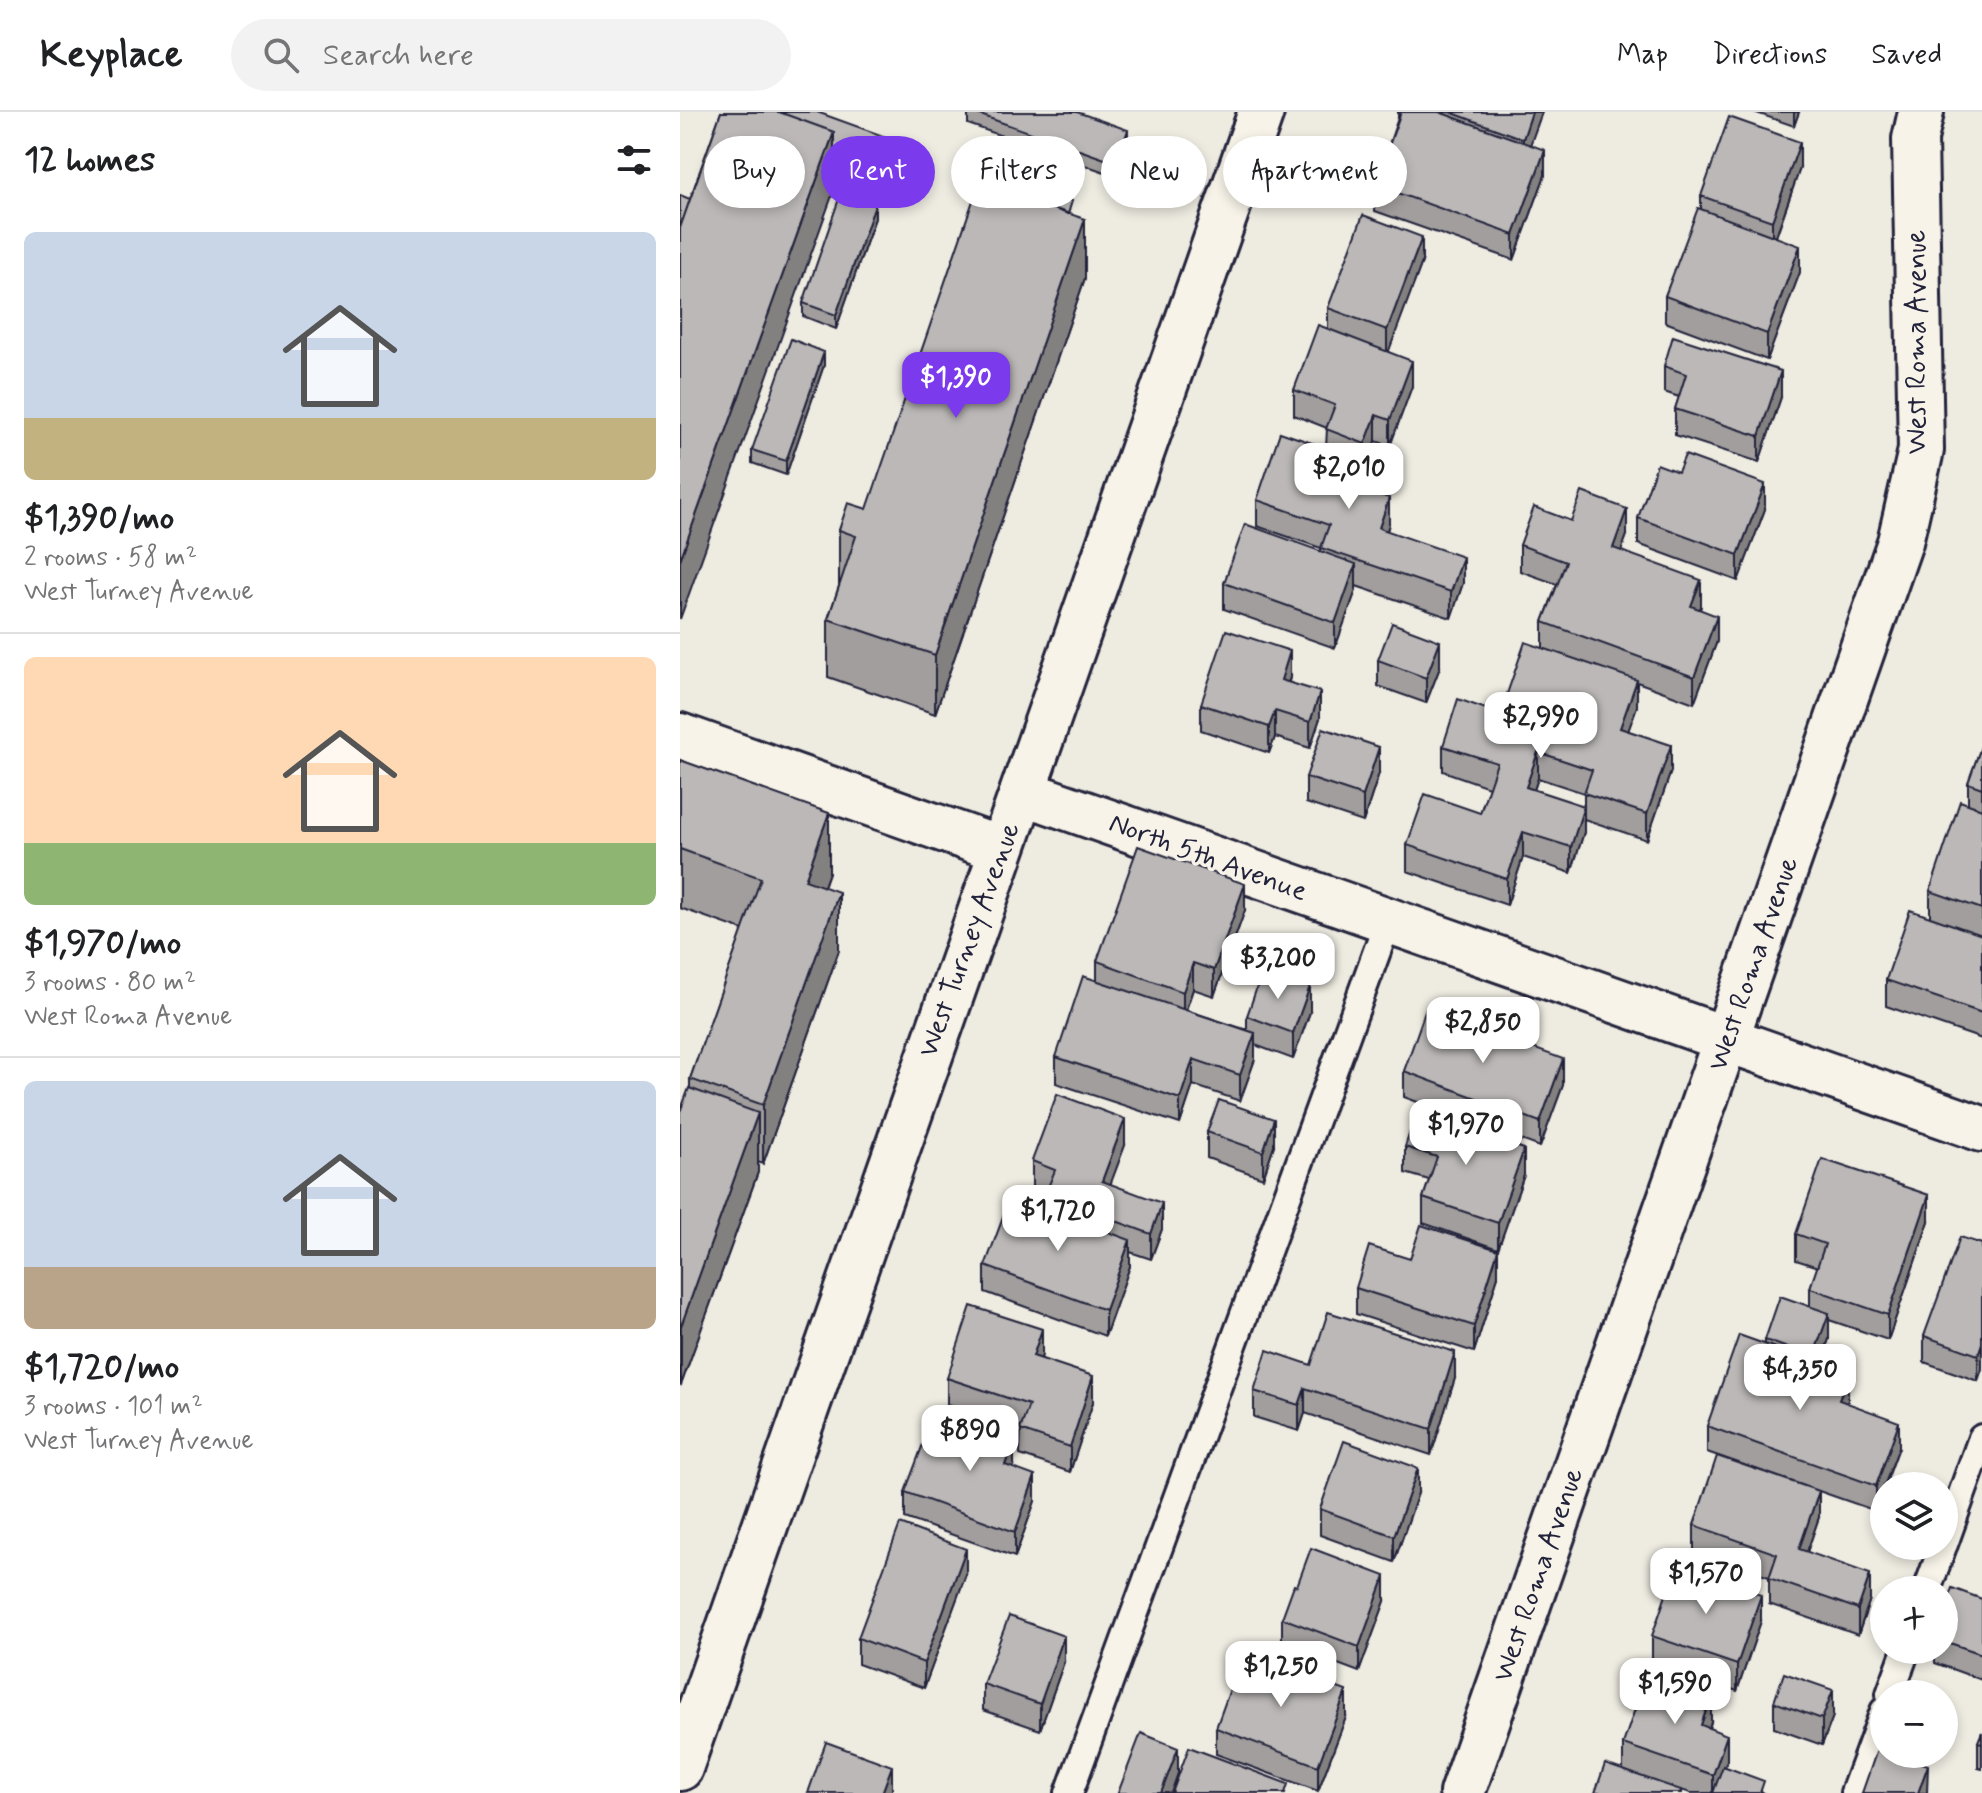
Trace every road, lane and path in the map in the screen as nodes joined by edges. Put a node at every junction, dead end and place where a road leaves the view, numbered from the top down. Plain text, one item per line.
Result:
1 (1261, 112) edge
2 (1921, 112) edge
3 (680, 736) edge
4 (1023, 792) junction
5 (1002, 850) junction
6 (1388, 921) junction
7 (1728, 1039) junction
8 (1982, 1129) edge
9 (1982, 1438) edge
10 (1958, 1506) edge
11 (1870, 1749) edge
12 (680, 1768) edge
13 (1069, 1793) edge
14 (1462, 1793) edge
15 (1854, 1793) edge

1 - 4 street, West Turney Avenue
2 - 7 street, West Roma Avenue
3 - 5 street
4 - 5 street, West Turney Avenue
4 - 6 street, North 5th Avenue
5 - 12 street, West Turney Avenue
6 - 7 street, North 5th Avenue
6 - 13 lane
7 - 8 street, North 5th Avenue
7 - 14 street, West Roma Avenue
9 - 10 lane
11 - 15 lane

